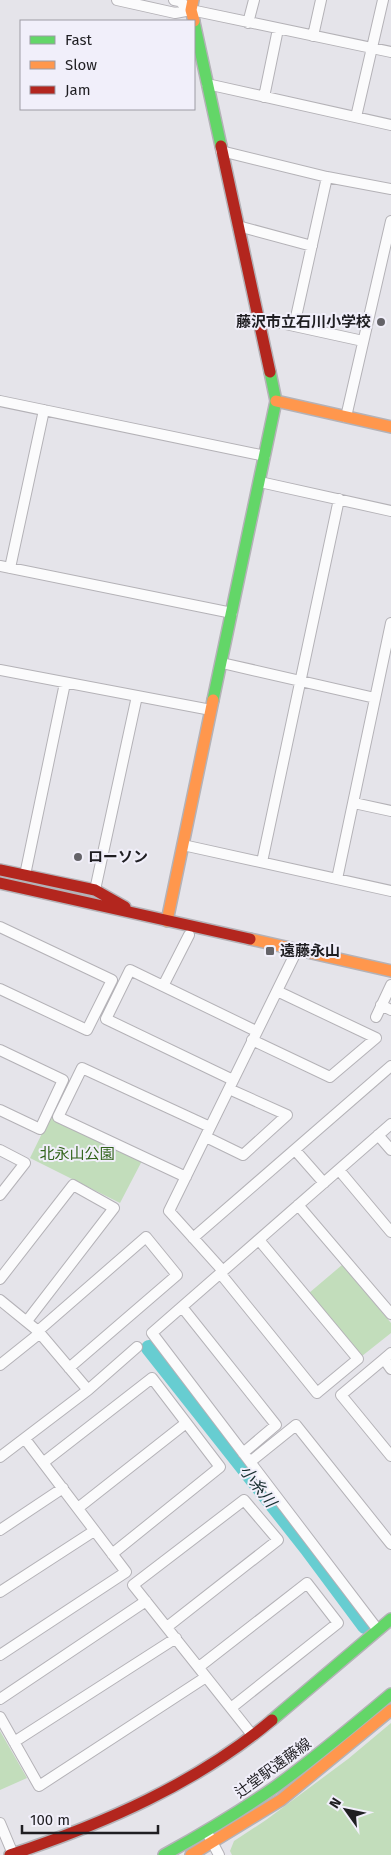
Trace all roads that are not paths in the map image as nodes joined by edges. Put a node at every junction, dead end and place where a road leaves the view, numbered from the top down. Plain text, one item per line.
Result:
1 (117, 0) edge
2 (174, 0) edge
3 (254, 0) edge
4 (321, 0) edge
5 (383, 0) edge
6 (193, 13) edge
7 (195, 23) edge
8 (248, 23) junction
9 (278, 29) junction
10 (313, 36) junction
11 (372, 48) junction
12 (391, 52) edge
13 (207, 84) junction
14 (264, 97) junction
15 (356, 116) junction
16 (391, 125) edge
17 (221, 151) junction
18 (327, 177) junction
19 (391, 190) edge
20 (391, 222) edge
21 (238, 226) junction
22 (312, 246) junction
23 (258, 318) junction
24 (294, 326) junction
25 (363, 341) junction
26 (0, 401) edge
27 (276, 401) junction
28 (44, 410) junction
29 (346, 417) junction
30 (391, 427) edge
31 (265, 456) junction
32 (260, 482) junction
33 (339, 499) junction
34 (391, 511) edge
35 (5, 567) edge
36 (232, 613) junction
37 (391, 623) edge
38 (388, 657) edge
39 (222, 663) junction
40 (0, 670) edge
41 (300, 681) junction
42 (65, 683) junction
43 (137, 696) junction
44 (375, 698) junction
45 (211, 710) junction
46 (354, 803) junction
47 (391, 811) edge
48 (183, 845) junction
49 (262, 862) junction
50 (2, 871) edge
51 (25, 874) junction
52 (337, 879) junction
53 (0, 884) edge
54 (95, 890) junction
55 (391, 891) edge
56 (167, 921) junction
57 (0, 927) edge
58 (189, 935) dead end
59 (297, 950) junction
60 (391, 971) edge
61 (391, 985) edge
62 (163, 986) junction
63 (0, 989) edge
64 (277, 991) junction
65 (381, 1006) junction
66 (391, 1010) edge
67 (376, 1017) dead end
68 (254, 1035) junction
69 (0, 1050) edge
70 (391, 1066) edge
71 (231, 1084) junction
72 (0, 1110) edge
73 (391, 1124) edge
74 (210, 1127) junction
75 (378, 1135) junction
76 (206, 1137) junction
77 (0, 1150) edge
78 (295, 1150) junction
79 (391, 1150) edge
80 (338, 1170) junction
81 (186, 1178) junction
82 (324, 1183) junction
83 (0, 1195) edge
84 (298, 1206) junction
85 (391, 1232) edge
86 (193, 1238) junction
87 (259, 1240) junction
88 (221, 1272) junction
89 (0, 1279) edge
90 (0, 1300) edge
91 (182, 1307) junction
92 (391, 1314) edge
93 (27, 1321) junction
94 (39, 1332) junction
95 (137, 1347) dead end
96 (387, 1356) edge
97 (0, 1365) edge
98 (69, 1368) junction
99 (391, 1369) edge
100 (88, 1390) junction
101 (186, 1423) junction
102 (25, 1440) junction
103 (243, 1453) junction
104 (391, 1456) edge
105 (0, 1458) edge
106 (44, 1462) junction
107 (250, 1462) junction
108 (63, 1488) junction
109 (78, 1508) junction
110 (0, 1530) edge
111 (94, 1530) junction
112 (391, 1544) edge
113 (112, 1554) junction
114 (0, 1592) edge
115 (146, 1601) junction
116 (391, 1619) edge
117 (167, 1627) junction
118 (378, 1630) junction
119 (176, 1638) junction
120 (0, 1655) edge
121 (199, 1667) junction
122 (206, 1677) junction
123 (391, 1694) edge
124 (0, 1699) edge
125 (231, 1708) junction
126 (391, 1710) edge
127 (0, 1717) edge
128 (253, 1736) junction
129 (14, 1742) junction
130 (0, 1823) edge
131 (206, 1832) junction
132 (213, 1843) junction
133 (11, 1855) edge
134 (164, 1855) edge
135 (191, 1855) edge
136 (219, 1855) edge

1 - 6 street
2 - 6 street
3 - 8 street
4 - 10 street
5 - 11 street
6 - 8 street
7 - 13 street
8 - 9 street
9 - 10 street
9 - 14 street
10 - 11 street
11 - 12 street
11 - 15 street
13 - 14 street
13 - 17 street
14 - 15 street
15 - 16 street
17 - 18 street
17 - 21 street
18 - 19 street
18 - 22 street
20 - 25 street
21 - 22 street
21 - 23 street
22 - 24 street
23 - 24 street
23 - 27 street
24 - 25 street
25 - 29 street
26 - 28 street
27 - 29 street
27 - 31 street
28 - 31 street
28 - 35 street
29 - 30 street
31 - 32 street
32 - 33 street
32 - 36 street
33 - 34 street
33 - 41 street
35 - 36 street
36 - 39 street
37 - 38 street
38 - 44 street
39 - 41 street
39 - 45 street
40 - 42 street
41 - 44 street
41 - 49 street
42 - 43 street
42 - 51 street
43 - 45 street
43 - 54 street
44 - 46 street
45 - 48 street
46 - 47 street
46 - 52 street
48 - 49 street
48 - 56 street
49 - 52 street
50 - 51 street
50 - 53 street
51 - 54 street
52 - 55 street
53 - 56 street
54 - 56 street
56 - 59 street
57 - 63 street
58 - 62 street
59 - 60 street
59 - 64 street
61 - 65 street
62 - 68 street
62 - 71 street
64 - 68 street
64 - 68 street
65 - 66 street
65 - 67 street
68 - 71 street
69 - 72 street
70 - 78 street
71 - 74 street
71 - 76 street
73 - 75 street
74 - 76 street
74 - 81 street
75 - 79 street
75 - 80 street
76 - 81 street
77 - 83 street
78 - 82 street
78 - 86 street
80 - 82 street
80 - 85 street
81 - 86 street
82 - 84 street
84 - 87 street
84 - 92 street
86 - 88 street
87 - 88 street
87 - 88 street
88 - 91 street
89 - 93 street
90 - 93 street
91 - 103 street
91 - 103 street
93 - 94 street
94 - 97 street
94 - 98 street
94 - 98 street
95 - 100 street
96 - 99 street
96 - 104 street
98 - 100 street
100 - 102 street
101 - 106 street
101 - 109 street
101 - 113 street
102 - 105 street
102 - 106 street
103 - 107 street
106 - 108 street
107 - 112 street
107 - 118 street
108 - 109 street
108 - 110 street
109 - 111 street
111 - 113 street
111 - 114 street
113 - 120 street
115 - 117 street
115 - 117 street
115 - 124 street
116 - 118 street
117 - 119 street
118 - 128 street
119 - 121 street
119 - 129 street
121 - 122 street
121 - 125 street
122 - 125 street
122 - 129 street
123 - 131 street, 辻堂駅遠藤線
125 - 128 street
126 - 132 street, 辻堂駅遠藤線
127 - 129 street
128 - 133 street
130 - 133 street
131 - 132 street
131 - 134 street, 辻堂駅遠藤線
132 - 135 street, 辻堂駅遠藤線
132 - 136 street

